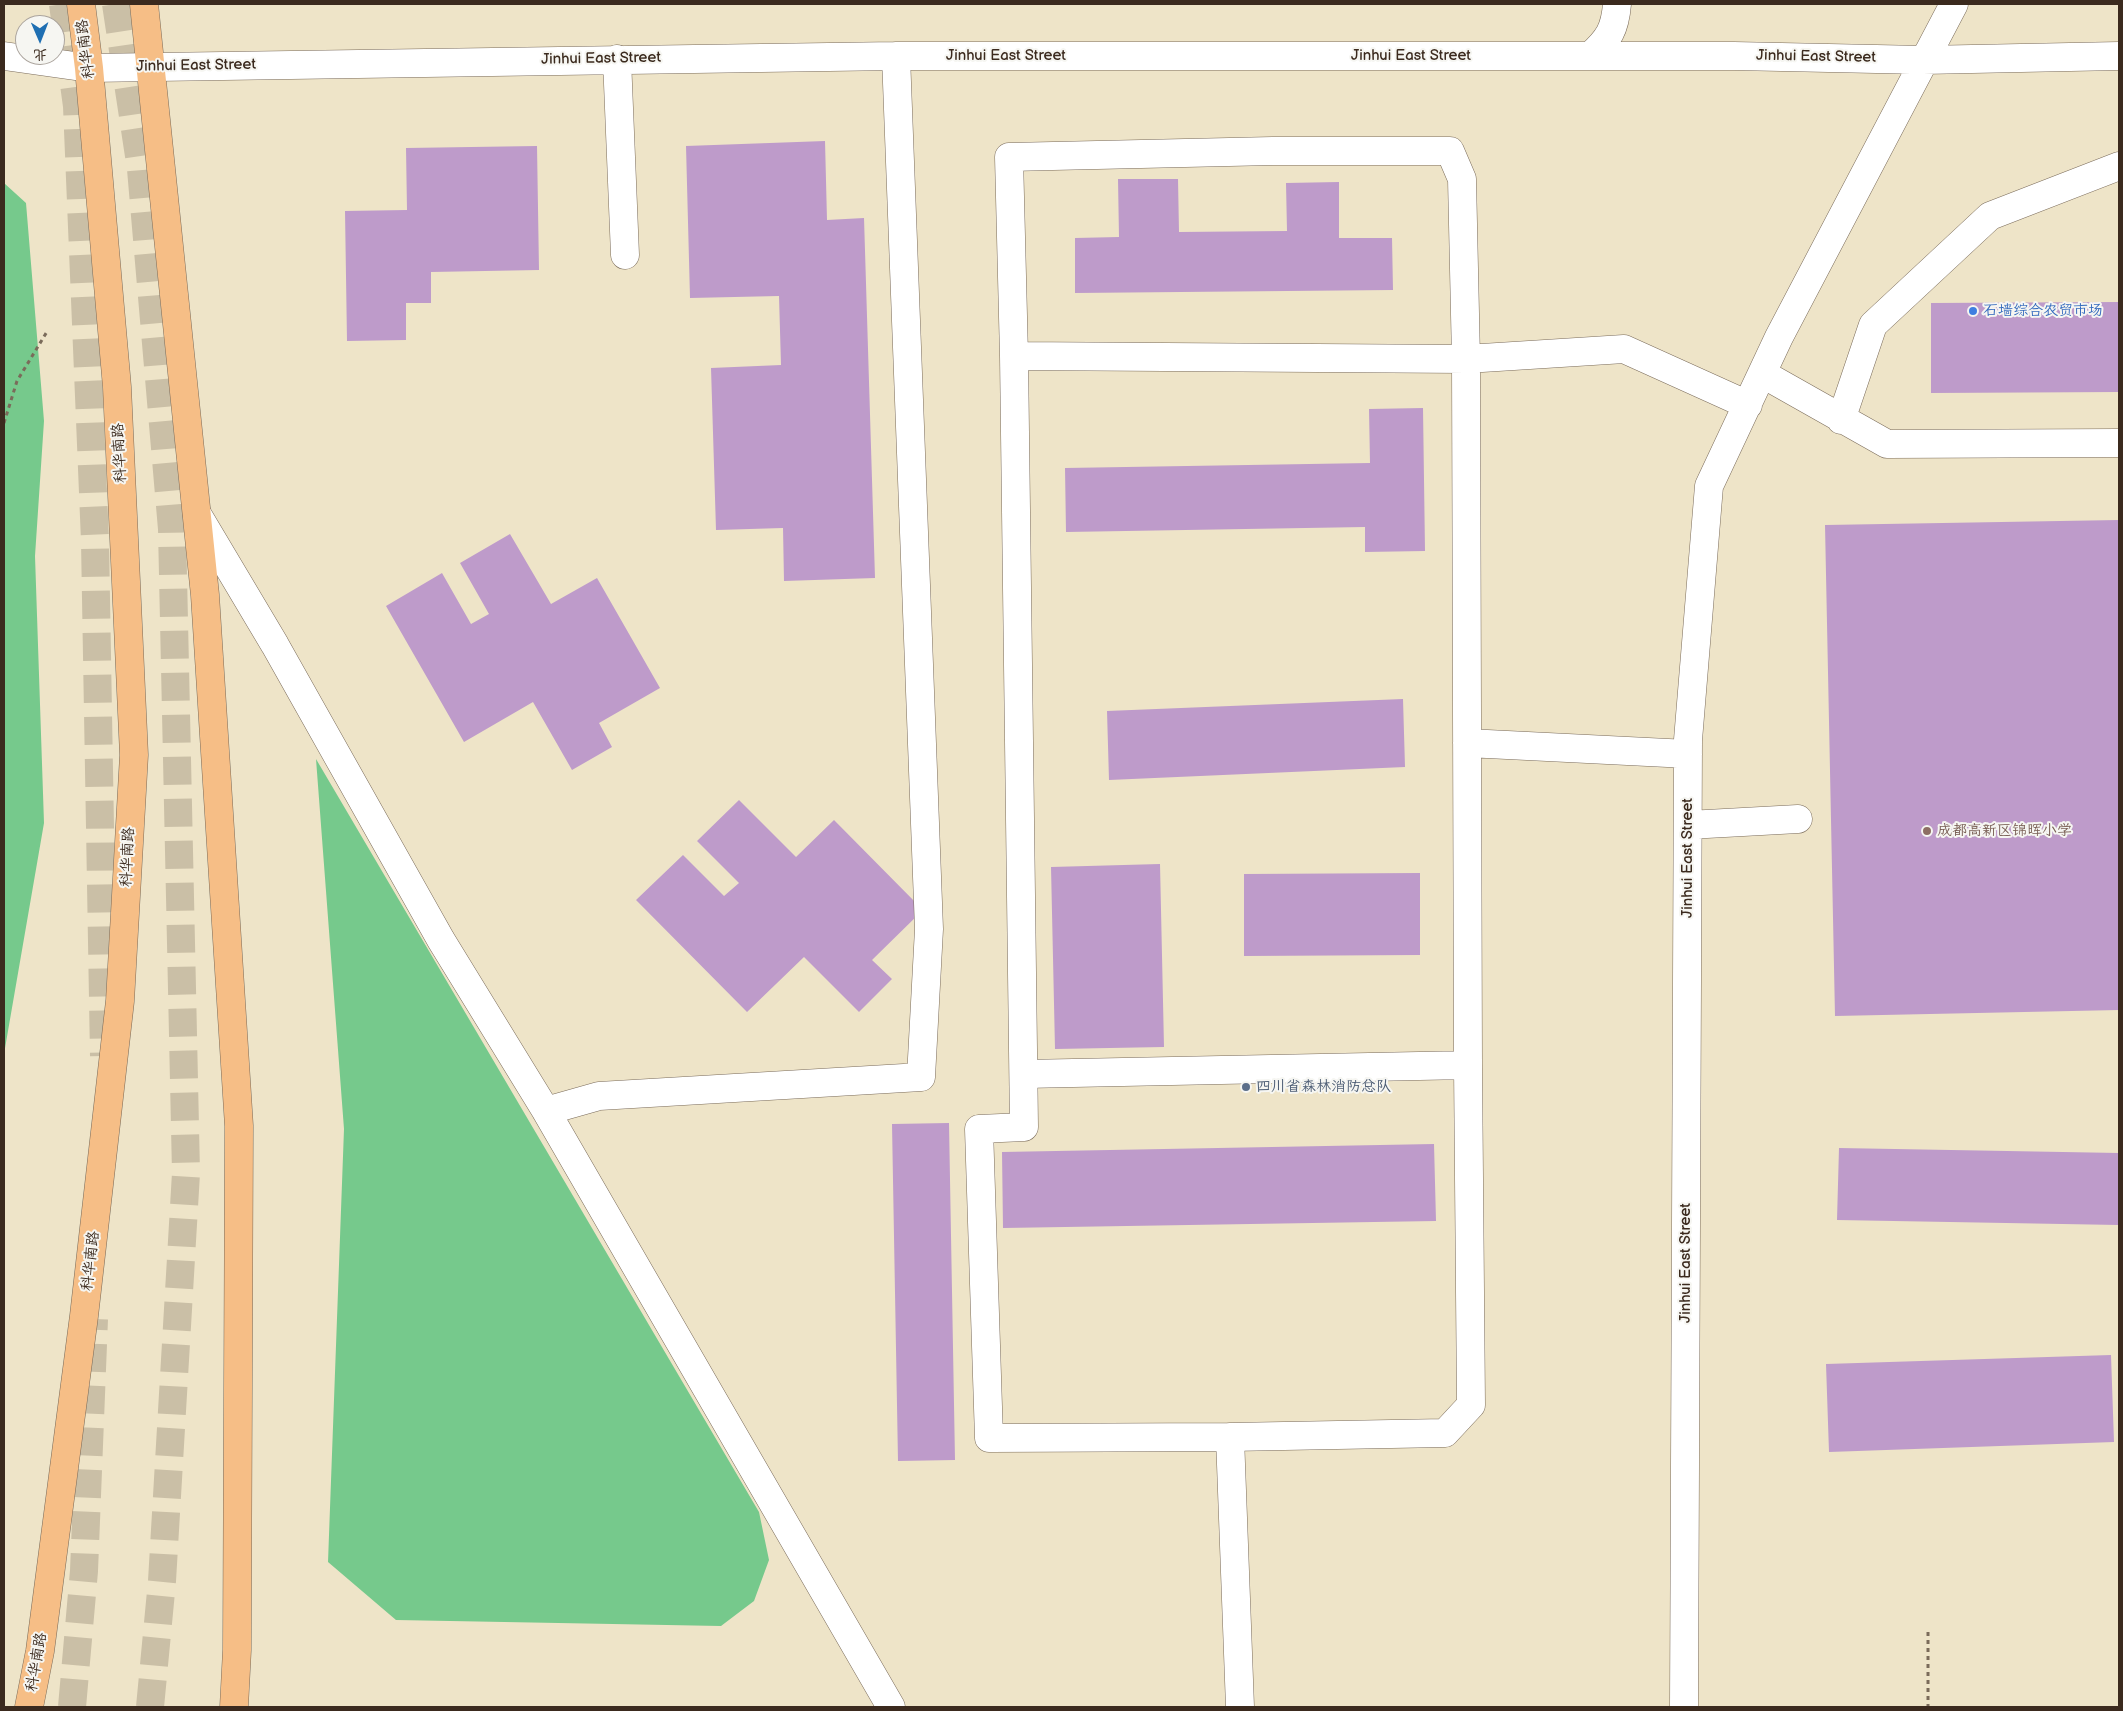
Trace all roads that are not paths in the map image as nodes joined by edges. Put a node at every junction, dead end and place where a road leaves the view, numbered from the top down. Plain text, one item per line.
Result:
1 (81, 4) edge
2 (144, 4) edge
3 (1617, 4) edge
4 (1954, 4) edge
5 (4, 56) edge
6 (896, 56) junction
7 (1590, 56) junction
8 (2119, 56) edge
9 (617, 59) junction
10 (1923, 60) junction
11 (150, 67) junction
12 (89, 68) junction
13 (2119, 166) edge
14 (625, 255) dead end
15 (1014, 356) junction
16 (1466, 359) junction
17 (1763, 374) junction
18 (1748, 405) junction
19 (1841, 420) junction
20 (2119, 442) edge
21 (197, 514) junction
22 (1467, 743) junction
23 (1688, 754) junction
24 (1798, 819) dead end
25 (1688, 825) junction
26 (1468, 1065) junction
27 (1024, 1074) junction
28 (546, 1110) junction
29 (1230, 1437) junction
30 (29, 1707) edge
31 (234, 1707) edge
32 (891, 1707) edge
33 (1240, 1707) edge
34 (1684, 1707) edge

1 - 12 main road, 科华南路
2 - 11 main road
3 - 7 street
4 - 10 street
5 - 12 street, Jinhui East Street
6 - 7 street, Jinhui East Street
6 - 9 street, Jinhui East Street
6 - 28 street
7 - 10 street, Jinhui East Street
8 - 10 street, Jinhui East Street
9 - 11 street, Jinhui East Street
9 - 14 street
10 - 17 street, Jinhui East Street
11 - 12 street, Jinhui East Street
11 - 21 main road
12 - 30 main road, 科华南路
13 - 19 street
15 - 16 street
15 - 16 street
15 - 27 street
16 - 18 street
16 - 22 street
17 - 18 street, Jinhui East Street
17 - 19 street
18 - 23 street, Jinhui East Street
19 - 20 street
21 - 28 street
21 - 31 main road
22 - 23 street
22 - 26 street
23 - 25 street, Jinhui East Street
24 - 25 street
25 - 34 street, Jinhui East Street
26 - 27 street
26 - 29 street
27 - 29 street
28 - 32 street
29 - 33 street

